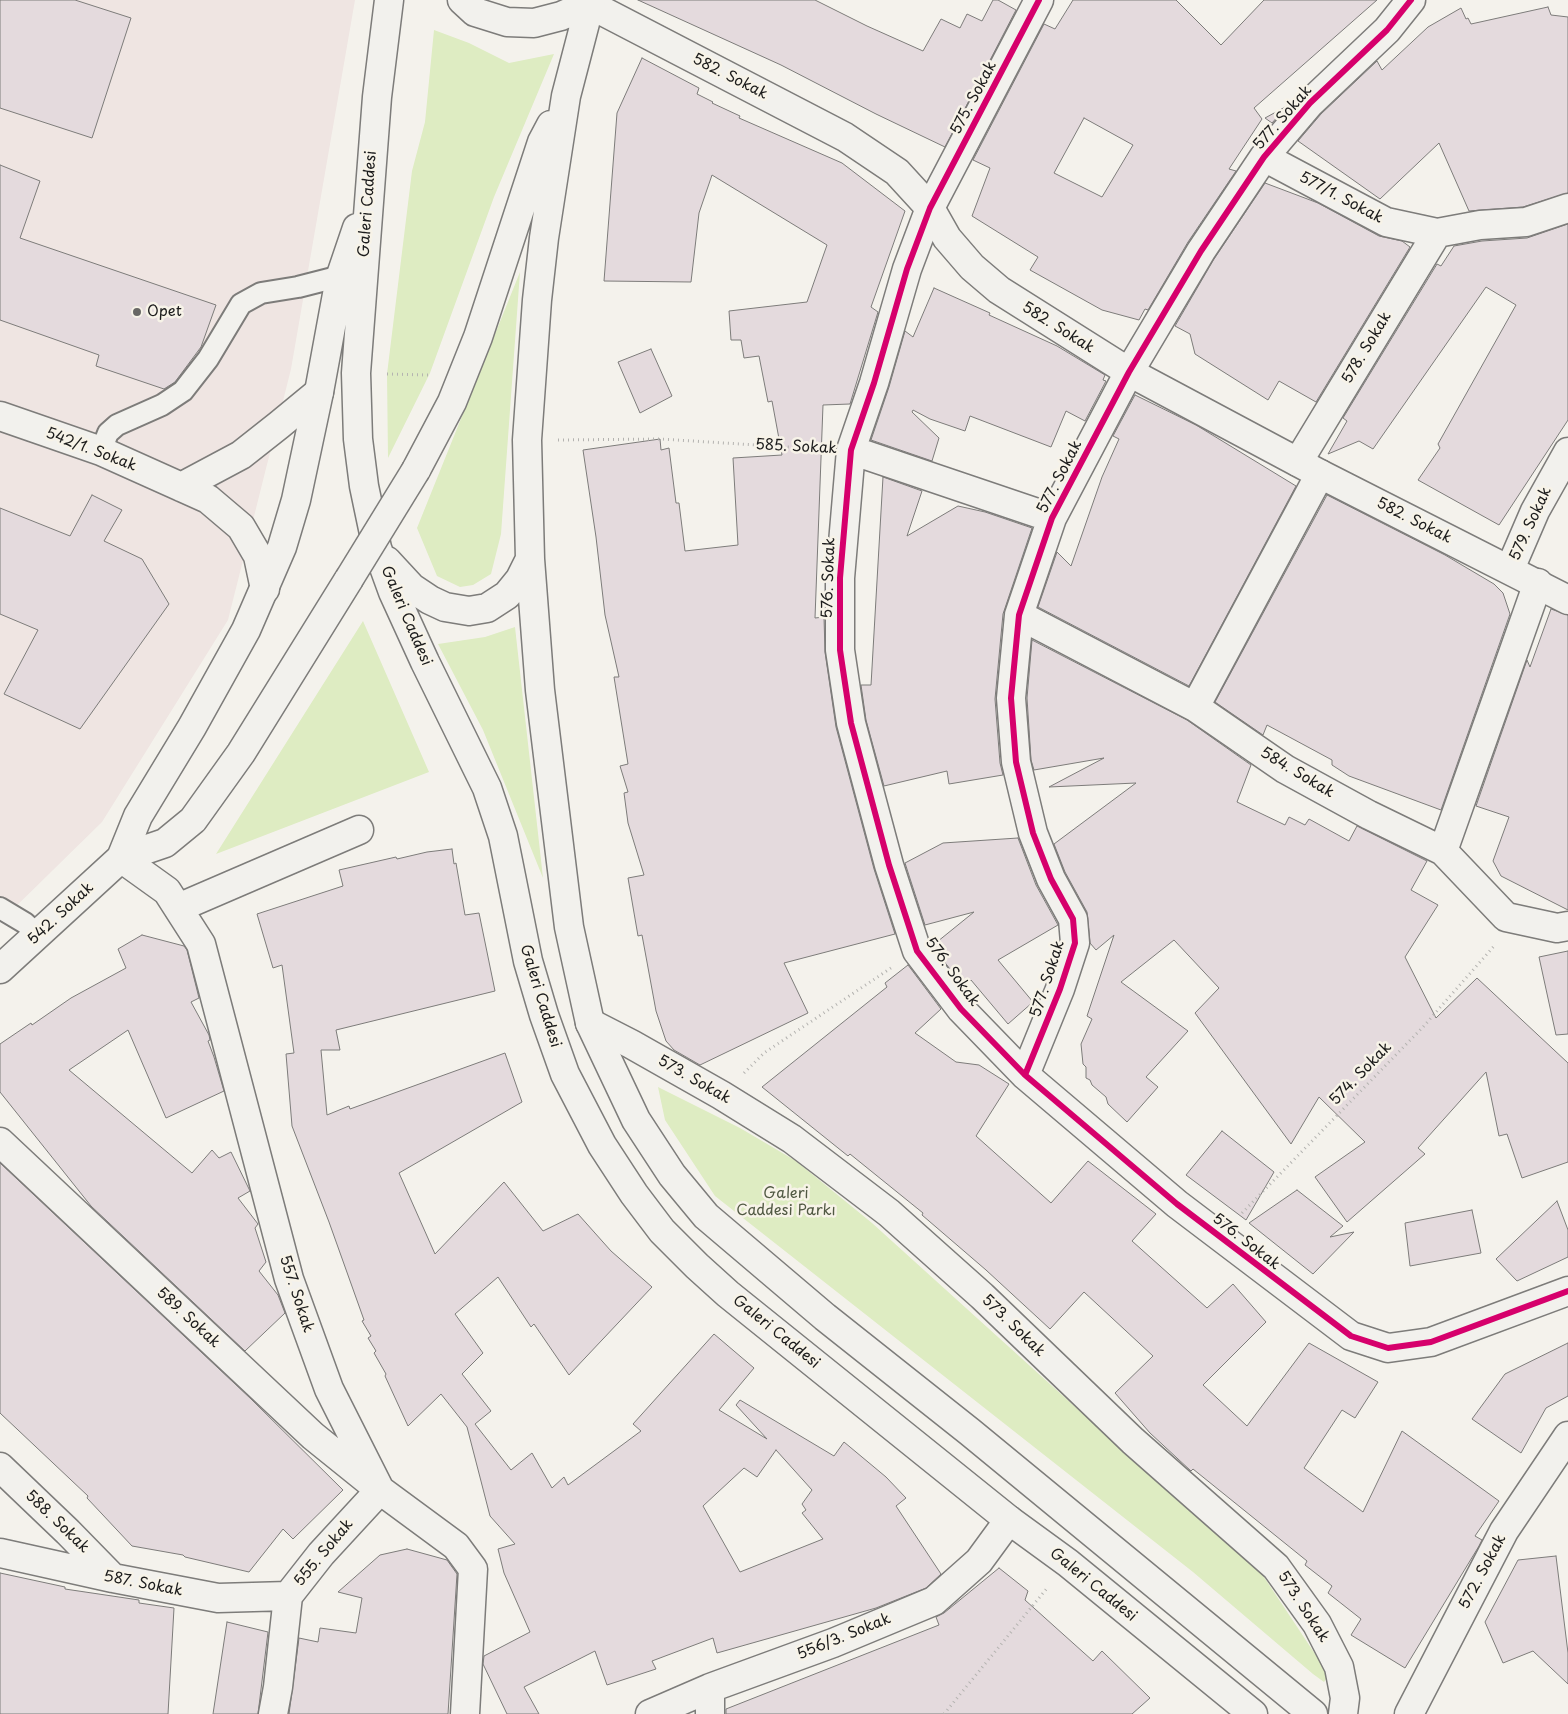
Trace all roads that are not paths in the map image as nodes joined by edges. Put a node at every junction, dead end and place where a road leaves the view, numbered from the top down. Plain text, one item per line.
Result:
1 (390, 0) edge
2 (462, 0) edge
3 (1039, 0) edge
4 (1411, 0) edge
5 (590, 2) edge
6 (566, 96) junction
7 (1264, 158) junction
8 (369, 191) junction
9 (930, 208) junction
10 (1568, 208) edge
11 (1437, 233) junction
12 (341, 276) junction
13 (1128, 372) junction
14 (319, 392) junction
15 (0, 416) edge
16 (851, 450) junction
17 (101, 452) junction
18 (1568, 452) edge
19 (1309, 468) junction
20 (181, 487) junction
21 (1052, 518) junction
22 (377, 548) junction
23 (530, 559) junction
24 (1510, 569) junction
25 (1538, 583) junction
26 (265, 589) junction
27 (1568, 600) edge
28 (1019, 615) junction
29 (1196, 707) junction
30 (359, 830) dead end
31 (1443, 850) junction
32 (121, 858) junction
33 (0, 908) edge
34 (178, 908) junction
35 (1568, 926) edge
36 (38, 935) junction
37 (0, 969) edge
38 (590, 1023) junction
39 (1026, 1075) junction
40 (0, 1142) edge
41 (1568, 1291) edge
42 (1568, 1436) edge
43 (3, 1477) edge
44 (380, 1490) junction
45 (1010, 1520) junction
46 (0, 1553) edge
47 (113, 1578) junction
48 (288, 1596) junction
49 (710, 1701) edge
50 (273, 1714) edge
51 (465, 1714) edge
52 (650, 1714) edge
53 (1253, 1714) edge
54 (1313, 1714) edge
55 (1343, 1714) edge
56 (1408, 1714) edge

1 - 8 street, Galeri Caddesi
2 - 5 street
3 - 9 street, 575. Sokak
4 - 7 street, 577. Sokak
5 - 6 street
5 - 9 street, 582. Sokak
6 - 23 street
6 - 32 street, bridge
7 - 11 street, 577/1. Sokak
7 - 13 street, 577. Sokak
8 - 12 street
8 - 22 street, Galeri Caddesi
9 - 13 street, 582. Sokak
9 - 16 street, 576. Sokak
10 - 11 street, 577/1. Sokak
11 - 19 street, 578. Sokak
12 - 14 street
12 - 17 lane
13 - 19 street, 582. Sokak
13 - 21 street, 577. Sokak
14 - 20 street
14 - 26 street
15 - 17 street, 542/1. Sokak
16 - 21 street, 585. Sokak
16 - 39 street, 576. Sokak
17 - 20 street, 542/1. Sokak
18 - 24 street, 579. Sokak
19 - 24 street, 582. Sokak
19 - 29 street, 578. Sokak
20 - 26 street, 542/1. Sokak
21 - 28 street, 577. Sokak
22 - 23 street
22 - 45 street, Galeri Caddesi
23 - 38 street
24 - 25 street, 582. Sokak
25 - 27 street, 582. Sokak
25 - 31 street
26 - 32 street
28 - 29 street, 584. Sokak
28 - 39 street, 577. Sokak
29 - 31 street, 584. Sokak
30 - 34 street
31 - 35 street, 584. Sokak
32 - 34 street, 557. Sokak
32 - 36 street, 542. Sokak
33 - 36 lane
34 - 44 street, 557. Sokak
36 - 37 street, 542. Sokak
38 - 54 street
38 - 55 street, 573. Sokak
39 - 41 street, 576. Sokak
40 - 44 street, 589. Sokak
42 - 56 street, 572. Sokak
43 - 47 street, 588. Sokak
44 - 48 street, 555. Sokak
44 - 51 street, 557. Sokak
45 - 49 street, 556/3. Sokak
45 - 53 street, Galeri Caddesi
46 - 47 street, 587. Sokak
47 - 48 street, 587. Sokak
48 - 50 street, 555. Sokak
49 - 52 street, 556/3. Sokak

